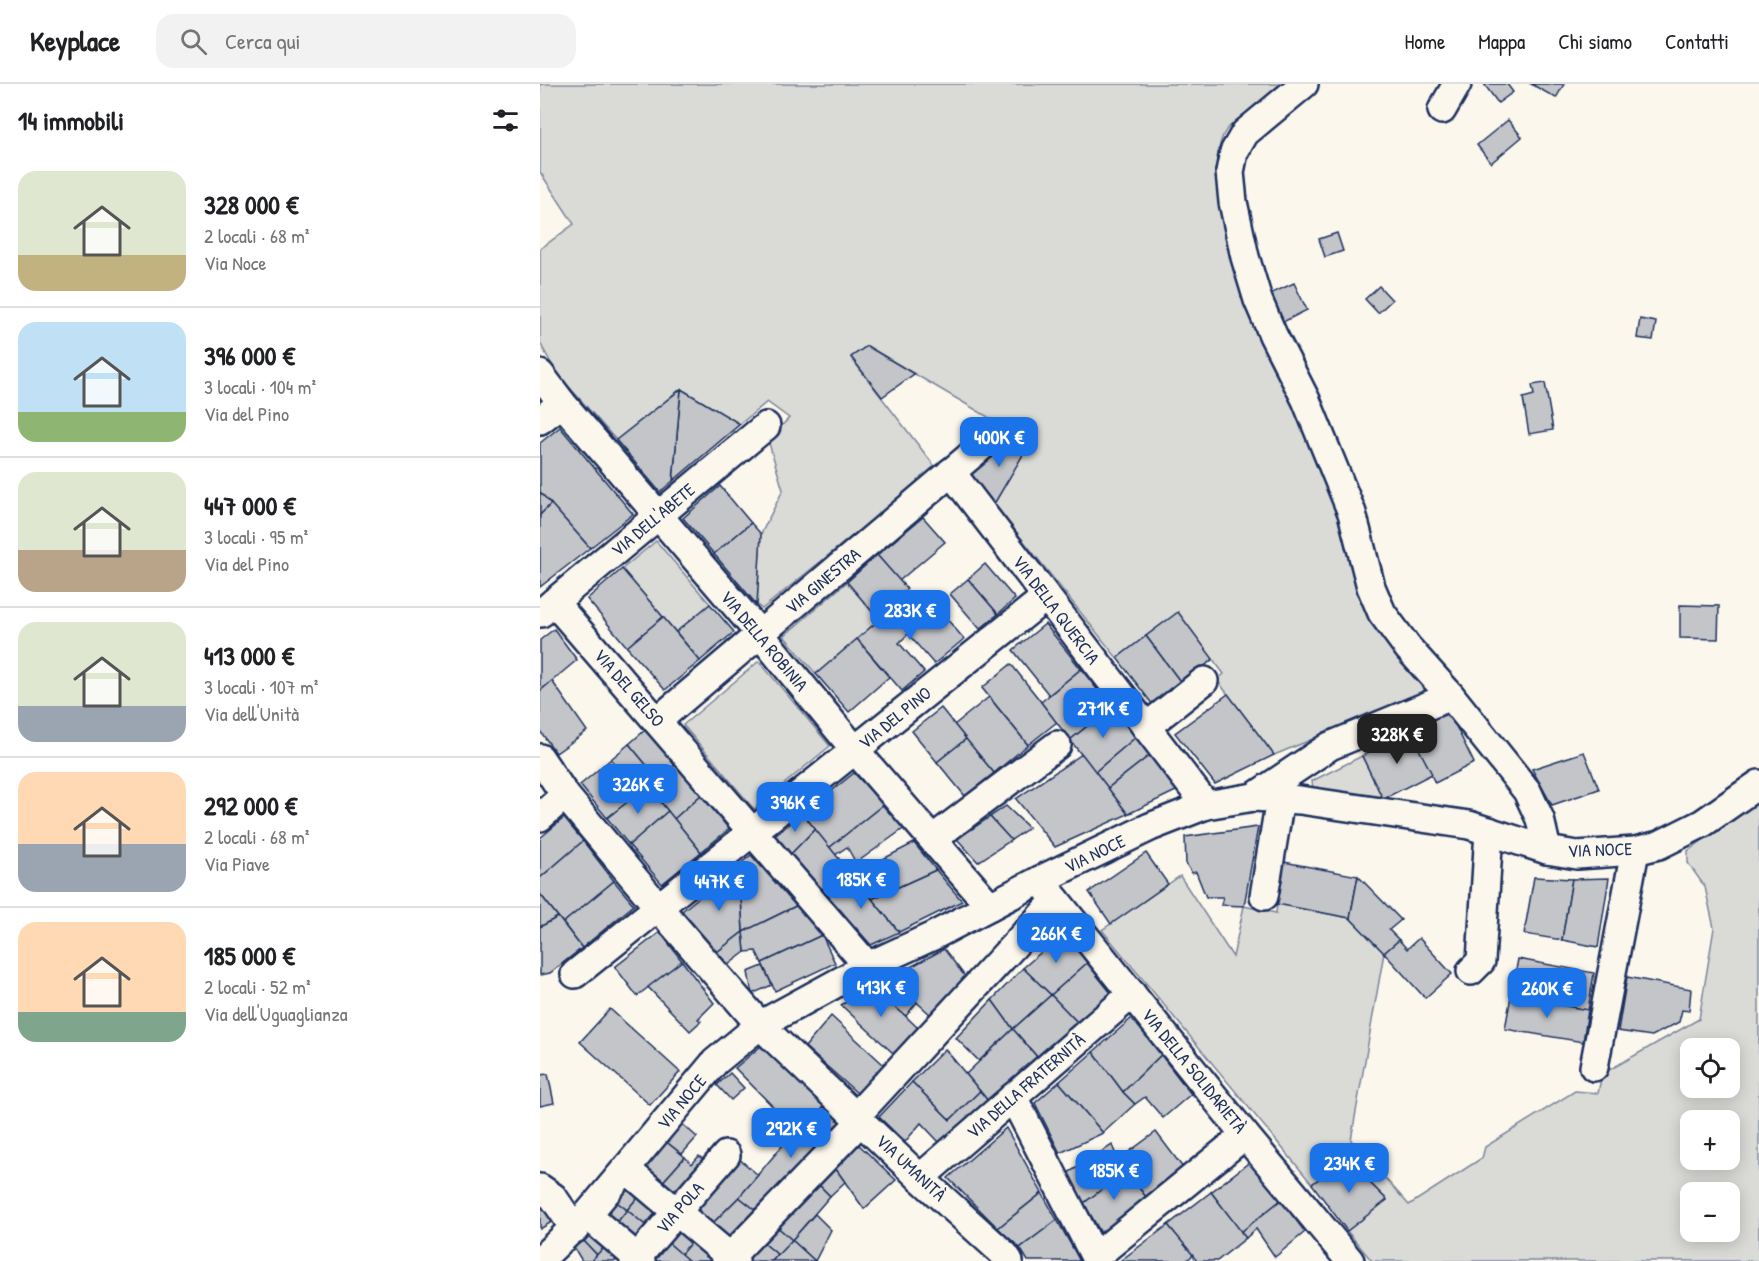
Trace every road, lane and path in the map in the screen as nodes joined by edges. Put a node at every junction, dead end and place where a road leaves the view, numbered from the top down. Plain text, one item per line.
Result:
1 (1304, 84) edge
2 (1457, 84) edge
3 (1442, 110) dead end
4 (540, 374) edge
5 (562, 402) junction
6 (540, 420) edge
7 (766, 426) dead end
8 (988, 441) dead end
9 (951, 472) junction
10 (658, 516) junction
11 (1046, 597) junction
12 (547, 608) edge
13 (760, 634) junction
14 (1204, 681) dead end
15 (1451, 696) junction
16 (657, 722) junction
17 (1146, 727) junction
18 (1057, 745) dead end
19 (855, 750) junction
20 (540, 758) edge
21 (1759, 784) edge
22 (566, 795) junction
23 (1254, 797) junction
24 (1280, 799) junction
25 (1206, 805) junction
26 (540, 817) edge
27 (1489, 831) junction
28 (753, 832) junction
29 (934, 838) junction
30 (1547, 850) junction
31 (1635, 851) junction
32 (1048, 890) junction
33 (1264, 896) dead end
34 (990, 906) junction
35 (659, 908) junction
36 (868, 966) junction
37 (1471, 971) dead end
38 (575, 974) dead end
39 (1132, 994) junction
40 (760, 1025) junction
41 (1594, 1067) dead end
42 (1013, 1097) junction
43 (858, 1119) junction
44 (1245, 1135) junction
45 (726, 1155) dead end
46 (626, 1169) junction
47 (920, 1178) junction
48 (540, 1188) edge
49 (677, 1212) junction
50 (565, 1242) edge
51 (1096, 1259) edge
52 (637, 1260) edge
53 (730, 1260) edge
54 (1009, 1261) edge
55 (1350, 1261) edge

1 - 15 street
2 - 3 street
4 - 5 street, VIA DELLA ROBINIA
5 - 6 street
5 - 10 street, VIA DELLA ROBINIA
7 - 10 street, VIA DELL'ABETE
8 - 9 street, VIA GINESTRA
9 - 11 street, VIA DELLA QUERCIA
9 - 13 street, VIA GINESTRA
10 - 12 street, VIA DELL'ABETE
10 - 13 street, VIA DELLA ROBINIA
11 - 17 street, VIA DELLA QUERCIA
11 - 19 street, VIA DEL PINO
12 - 16 street, VIA DEL GELSO
13 - 16 street, VIA GINESTRA
13 - 19 street, VIA DELLA ROBINIA
14 - 17 street
15 - 23 street
15 - 30 street
16 - 28 street, VIA DEL GELSO
17 - 25 street, VIA DELLA QUERCIA
18 - 29 street
19 - 28 street, VIA DEL PINO
19 - 29 street, VIA DELLA ROBINIA
20 - 22 street, VIA UMANITÀ
21 - 31 street, VIA NOCE
22 - 26 street
22 - 35 street, VIA UMANITÀ
23 - 24 street, VIA NOCE
23 - 25 street, VIA NOCE
24 - 27 street, VIA NOCE
24 - 33 street
25 - 32 street, VIA NOCE
27 - 30 street, VIA NOCE
27 - 37 street
28 - 35 street, VIA DEL PINO
28 - 36 street, VIA DEL GELSO
29 - 34 street, VIA DELLA ROBINIA
30 - 31 street, VIA NOCE
31 - 41 street
32 - 34 street, VIA NOCE
32 - 39 street, VIA DELLA SOLIDARIETÀ
32 - 43 street
34 - 36 street, VIA NOCE
35 - 38 street, VIA DEL PINO
35 - 40 street, VIA UMANITÀ
36 - 40 street, VIA NOCE
39 - 42 street, VIA DELLA FRATERNITÀ
39 - 44 street, VIA DELLA SOLIDARIETÀ
40 - 43 street, VIA UMANITÀ
40 - 46 street, VIA NOCE
42 - 47 street, VIA DELLA FRATERNITÀ
42 - 51 street
43 - 47 street, VIA UMANITÀ
43 - 53 street
44 - 51 street
44 - 55 street, VIA DELLA SOLIDARIETÀ
45 - 49 street, VIA POLA
46 - 49 street
46 - 50 street, VIA NOCE
47 - 54 street, VIA UMANITÀ
48 - 50 street
49 - 52 street, VIA POLA
49 - 53 street
50 - 52 street

